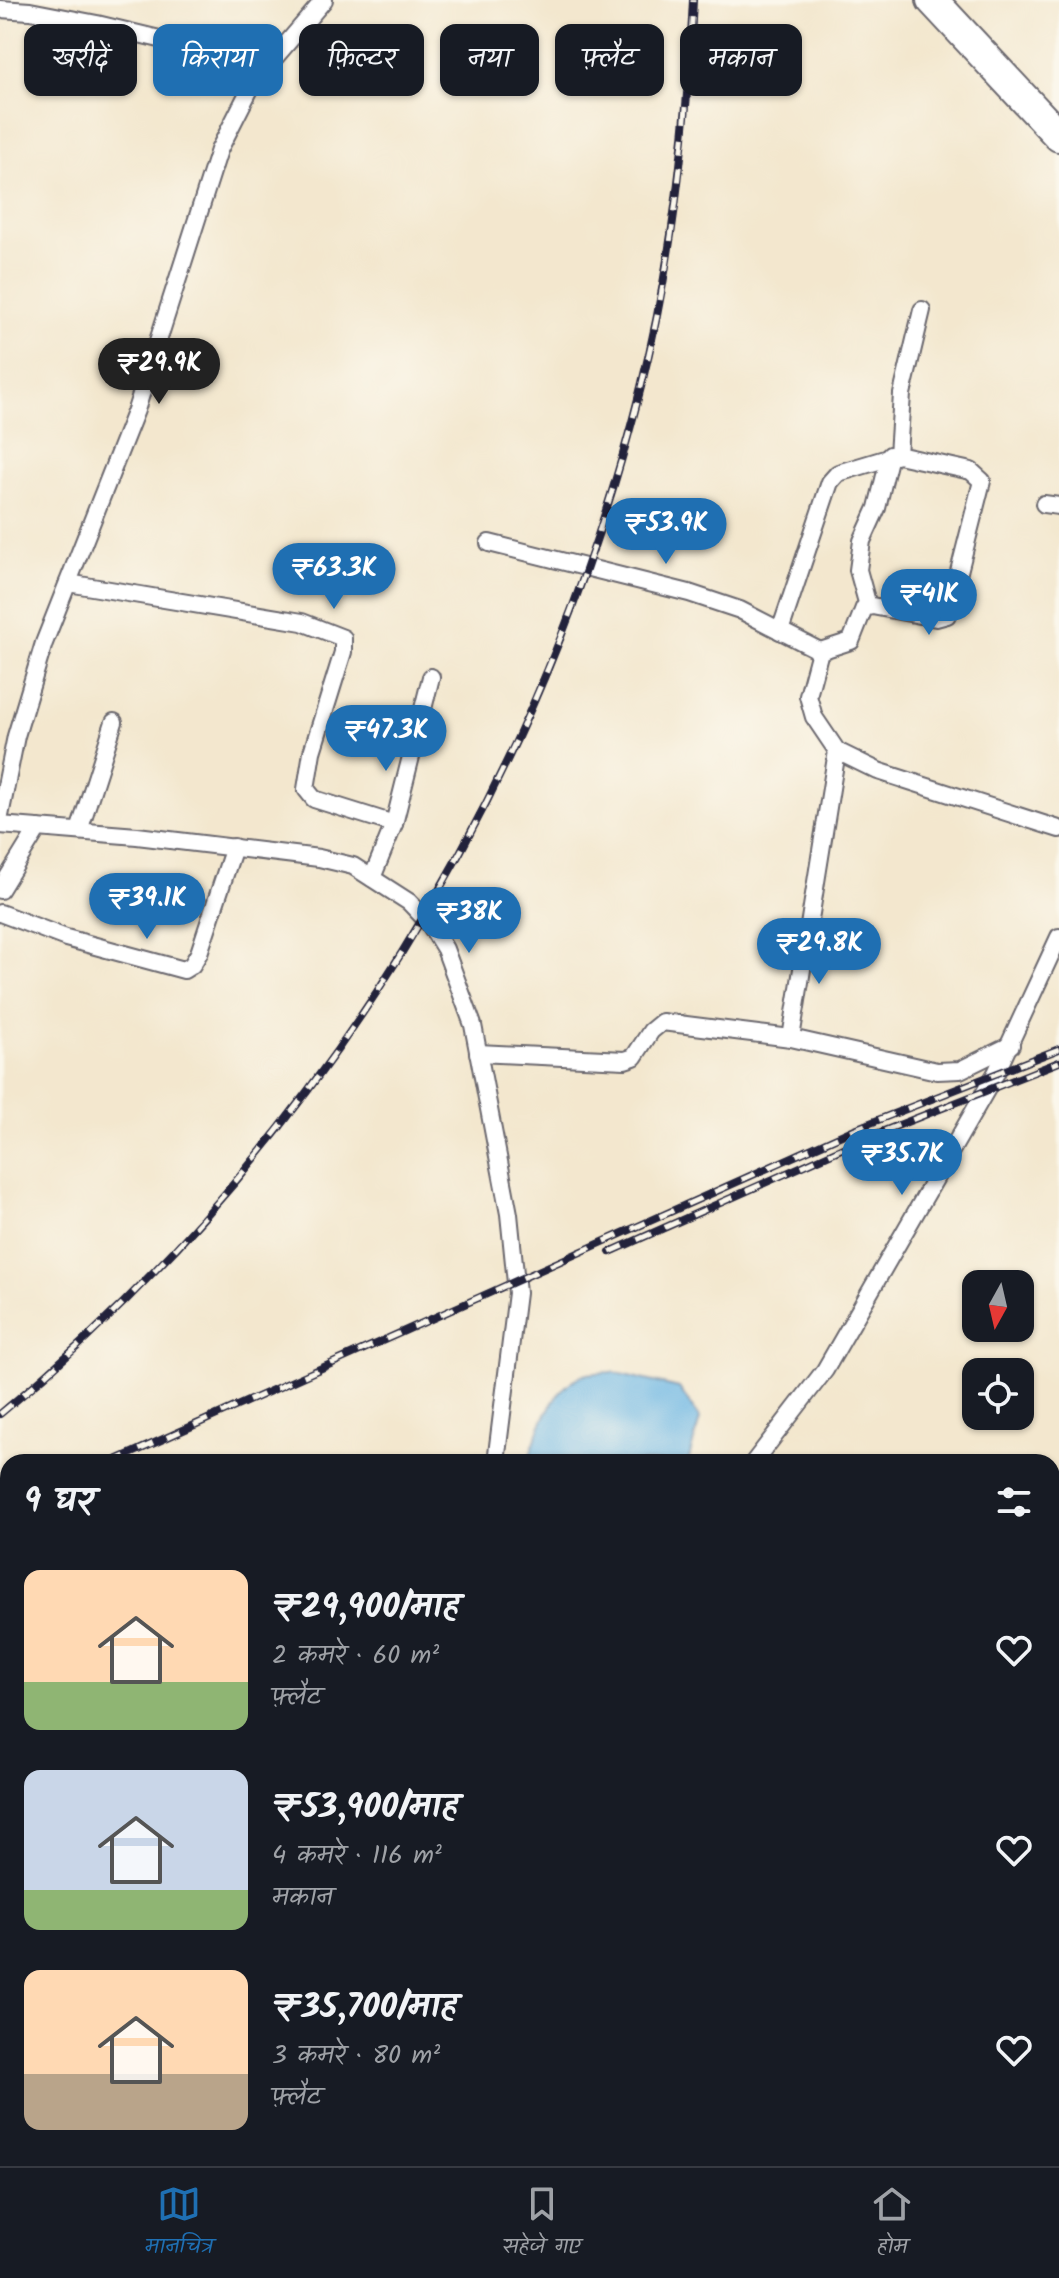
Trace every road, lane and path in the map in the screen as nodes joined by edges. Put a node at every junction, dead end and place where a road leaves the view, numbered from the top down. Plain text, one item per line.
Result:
1 (324, 0) edge
2 (932, 0) edge
3 (0, 9) edge
4 (153, 37) edge
5 (283, 48) edge
6 (246, 96) edge
7 (1059, 136) edge
8 (922, 310) dead end
9 (894, 455) junction
10 (489, 543) dead end
11 (68, 583) junction
12 (868, 606) junction
13 (780, 631) junction
14 (820, 651) junction
15 (431, 677) dead end
16 (114, 722) dead end
17 (837, 751) junction
18 (0, 816) edge
19 (394, 824) junction
20 (0, 825) edge
21 (38, 828) junction
22 (1059, 829) edge
23 (79, 831) junction
24 (234, 847) junction
25 (372, 878) junction
26 (0, 890) edge
27 (0, 913) edge
28 (1059, 937) edge
29 (791, 1038) junction
30 (1011, 1045) junction
31 (478, 1053) junction
32 (497, 1454) edge
33 (760, 1454) edge

1 - 5 street
2 - 7 highway
3 - 4 street
6 - 11 street
8 - 9 street
9 - 12 street
9 - 12 street
9 - 13 street
10 - 13 street
11 - 18 street
11 - 19 street
12 - 14 street
13 - 14 street
14 - 17 street
15 - 19 street
16 - 23 street
17 - 22 street
17 - 29 street
19 - 25 street
20 - 21 street
21 - 23 street
21 - 26 street
23 - 24 street
24 - 25 street
24 - 27 street
25 - 31 street
28 - 30 street
29 - 30 street
29 - 31 street
30 - 33 street
31 - 32 street

